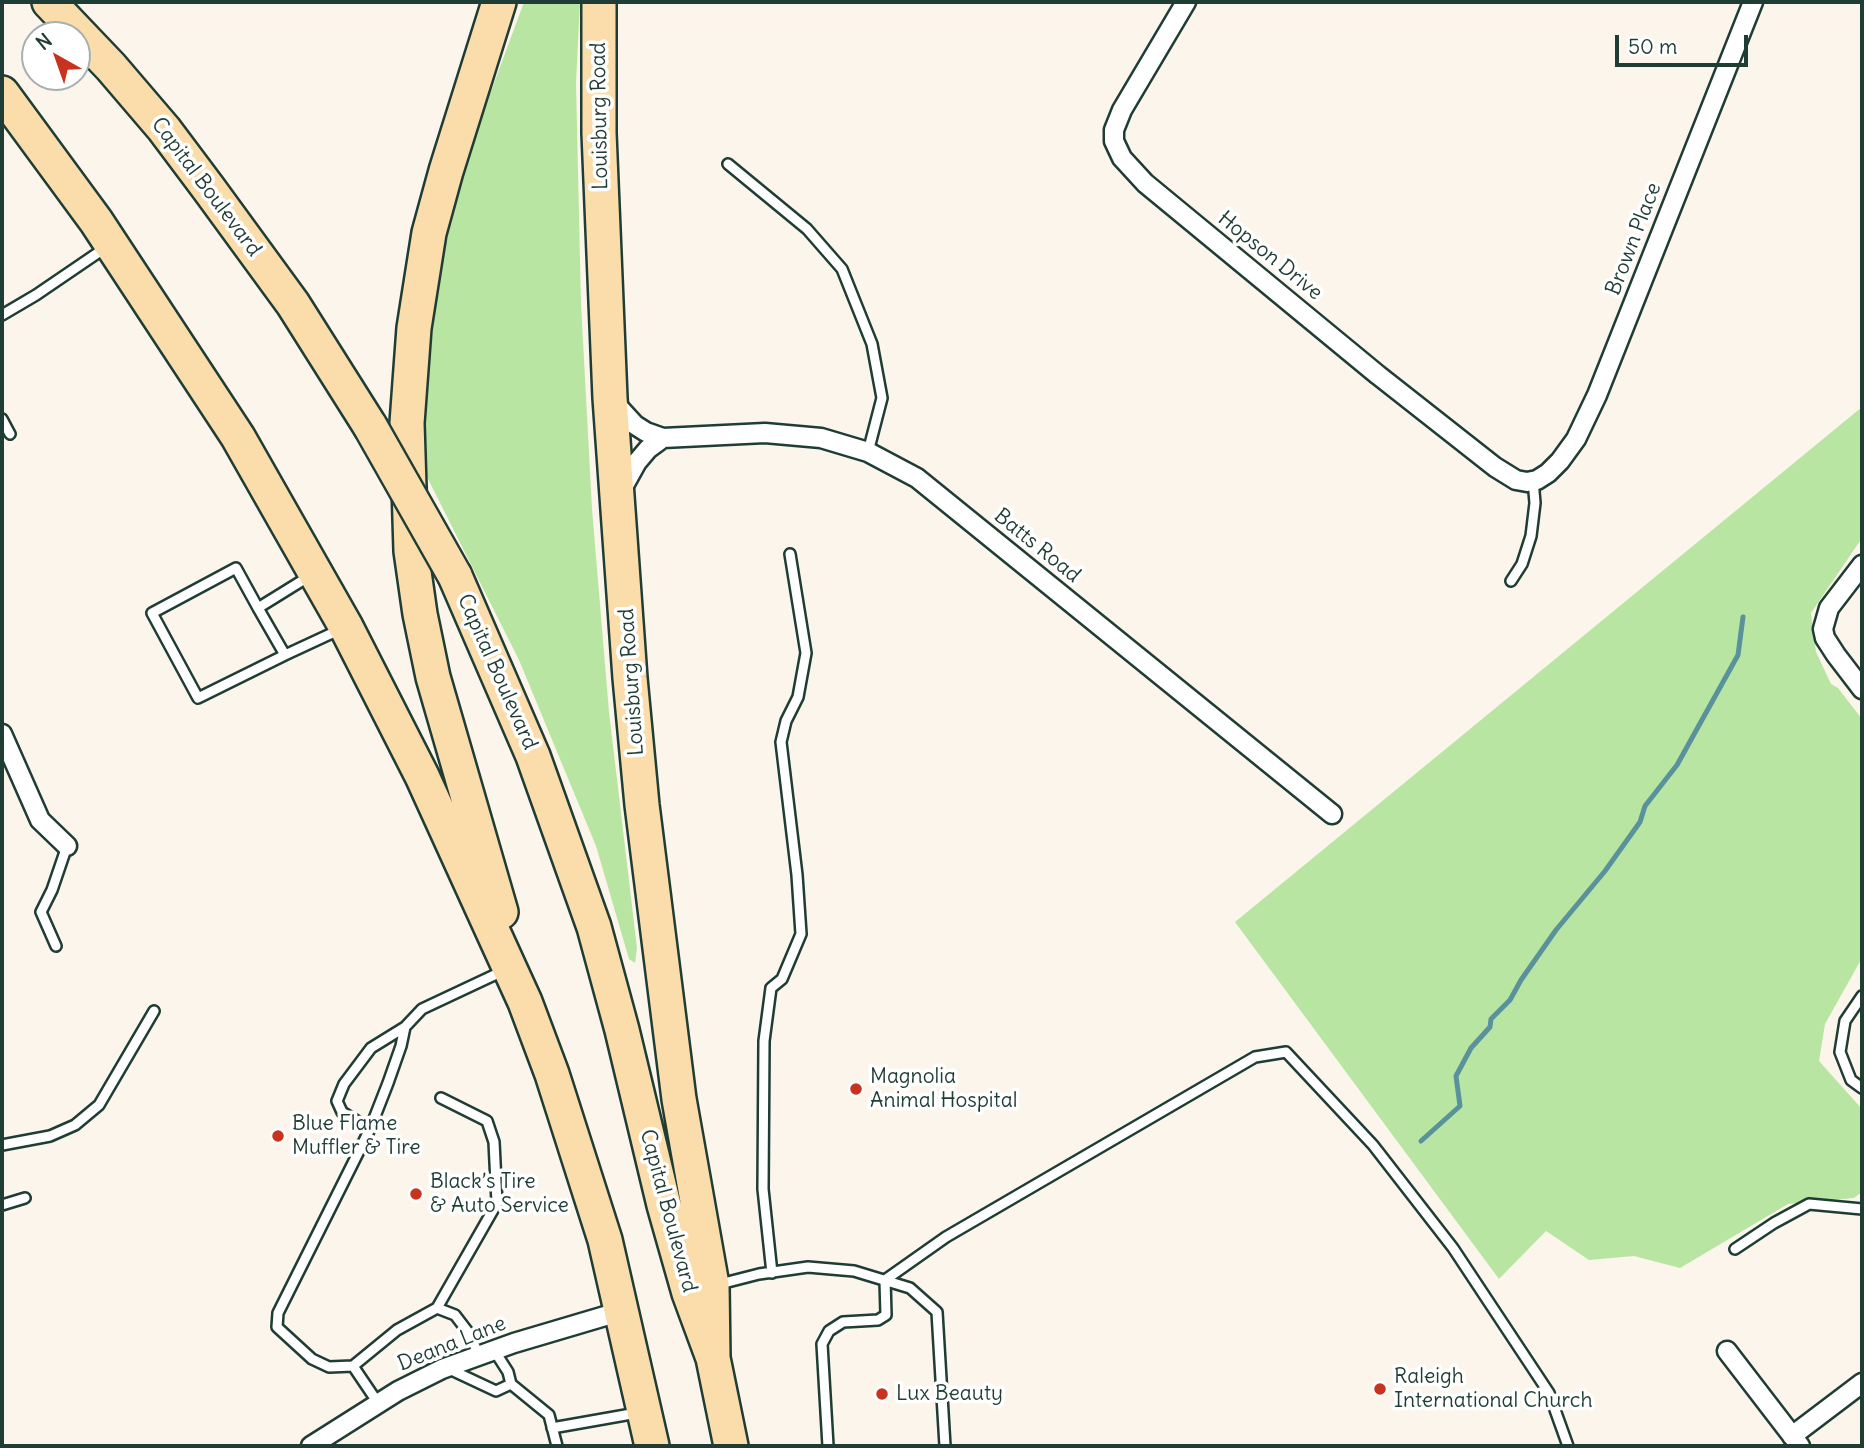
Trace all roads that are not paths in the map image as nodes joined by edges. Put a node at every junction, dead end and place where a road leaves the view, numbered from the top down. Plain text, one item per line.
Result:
1 (49, 2) edge
2 (499, 2) edge
3 (599, 2) edge
4 (1186, 2) edge
5 (1752, 2) edge
6 (2, 93) edge
7 (728, 164) dead end
8 (112, 243) junction
9 (2, 315) edge
10 (610, 398) junction
11 (2, 419) edge
12 (10, 434) dead end
13 (663, 438) junction
14 (869, 452) junction
15 (1535, 480) junction
16 (617, 499) junction
17 (790, 554) dead end
18 (1862, 565) edge
19 (316, 572) junction
20 (1511, 581) dead end
21 (258, 608) junction
22 (346, 627) junction
23 (285, 655) junction
24 (1862, 689) edge
25 (2, 734) edge
26 (1332, 814) dead end
27 (67, 846) joint
28 (56, 946) dead end
29 (509, 968) junction
30 (1862, 996) edge
31 (525, 1002) junction
32 (154, 1012) dead end
33 (405, 1027) junction
34 (1862, 1088) edge
35 (441, 1098) dead end
36 (370, 1129) junction
37 (2, 1145) edge
38 (25, 1198) dead end
39 (2, 1205) edge
40 (1862, 1209) edge
41 (1735, 1250) dead end
42 (772, 1273) junction
43 (885, 1280) junction
44 (700, 1289) junction
45 (437, 1308) junction
46 (622, 1311) junction
47 (1727, 1351) dead end
48 (487, 1353) junction
49 (353, 1366) junction
50 (446, 1368) junction
51 (1862, 1383) edge
52 (511, 1384) junction
53 (378, 1403) junction
54 (645, 1411) junction
55 (552, 1428) junction
56 (1796, 1441) edge
57 (312, 1446) edge
58 (557, 1446) edge
59 (652, 1446) edge
60 (731, 1446) edge
61 (828, 1446) edge
62 (945, 1446) edge
63 (1568, 1446) edge

1 - 44 highway, Capital Boulevard, bridge
2 - 31 highway
3 - 10 highway, Louisburg Road
4 - 15 street, Hopson Drive
5 - 15 street, Brown Place
6 - 8 highway
7 - 14 lane
8 - 9 lane
8 - 19 highway
10 - 13 street
10 - 16 highway, Louisburg Road
11 - 12 lane
13 - 14 street, Batts Road
13 - 16 street
14 - 26 street, Batts Road
15 - 20 lane
16 - 44 highway, Louisburg Road
17 - 42 lane
18 - 24 street
19 - 21 lane
19 - 22 highway
21 - 23 lane
21 - 23 lane
22 - 23 lane
22 - 29 highway
25 - 27 street
27 - 28 lane
29 - 31 highway
29 - 33 lane
30 - 34 lane
31 - 46 highway
32 - 37 lane
33 - 36 lane
33 - 36 lane
35 - 45 lane
36 - 49 lane
38 - 39 lane
40 - 41 lane
42 - 43 lane
42 - 44 lane
43 - 61 lane
43 - 62 lane
43 - 63 lane
44 - 60 highway, Capital Boulevard
45 - 48 lane
45 - 49 lane
46 - 48 street, Deana Lane
46 - 54 highway
47 - 56 street
48 - 50 street, Deana Lane
48 - 52 lane
49 - 53 lane
50 - 52 lane
50 - 53 street, Deana Lane
51 - 56 street
52 - 55 lane
53 - 57 street, Deana Lane
54 - 55 lane
54 - 59 highway
55 - 58 lane

